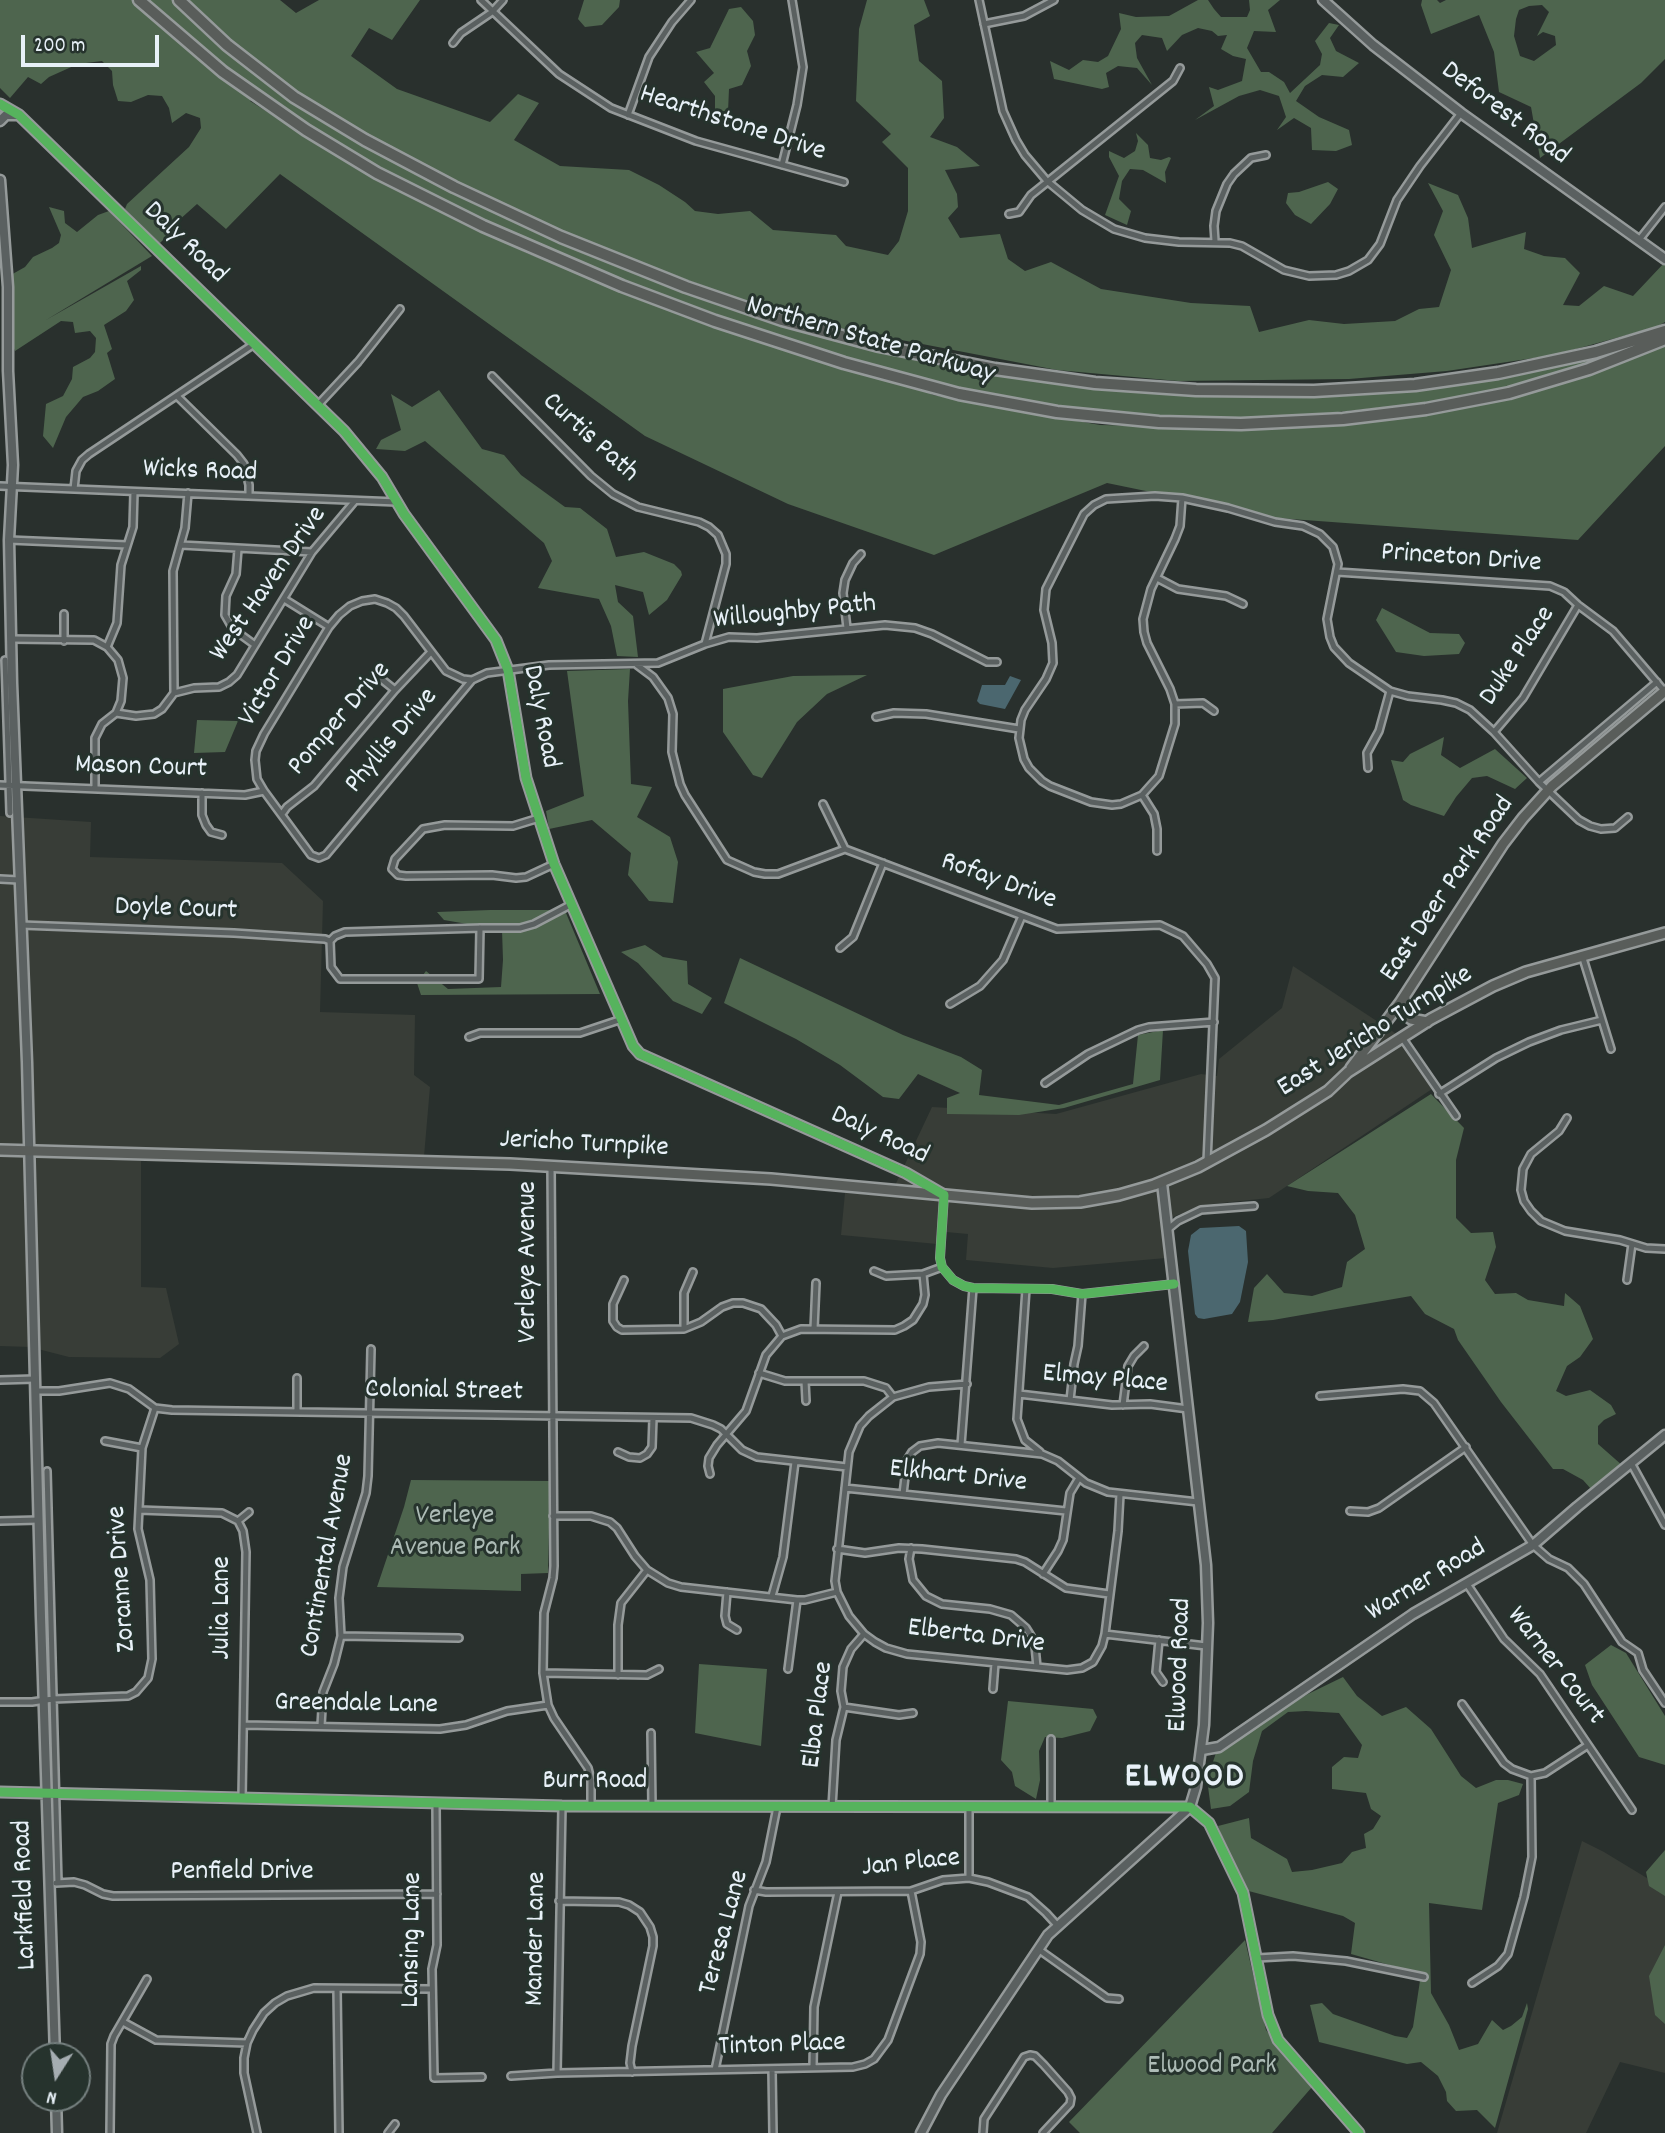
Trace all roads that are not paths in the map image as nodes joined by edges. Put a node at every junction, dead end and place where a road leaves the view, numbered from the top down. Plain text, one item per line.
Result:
1 (139, 0) edge
2 (179, 0) edge
3 (481, 0) edge
4 (503, 0) edge
5 (691, 0) edge
6 (792, 0) edge
7 (979, 0) edge
8 (1054, 0) edge
9 (1323, 0) edge
10 (492, 12) junction
11 (984, 24) junction
12 (453, 43) dead end
13 (1180, 68) dead end
14 (0, 104) edge
15 (1461, 113) junction
16 (19, 115) junction
17 (628, 115) junction
18 (0, 121) edge
19 (1266, 155) dead end
20 (782, 165) junction
21 (0, 180) edge
22 (1047, 181) junction
23 (844, 182) dead end
24 (1665, 207) edge
25 (1009, 214) dead end
26 (1639, 240) junction
27 (1215, 241) junction
28 (1665, 259) edge
29 (400, 309) dead end
30 (1665, 325) edge
31 (1665, 331) edge
32 (1665, 340) edge
33 (254, 344) junction
34 (1612, 347) junction
35 (492, 376) dead end
36 (177, 396) junction
37 (317, 405) junction
38 (0, 486) edge
39 (12, 486) junction
40 (74, 489) junction
41 (134, 492) junction
42 (188, 494) junction
43 (249, 496) junction
44 (1182, 498) junction
45 (354, 502) junction
46 (397, 502) junction
47 (9, 540) junction
48 (127, 545) junction
49 (181, 545) junction
50 (238, 549) junction
51 (312, 552) junction
52 (862, 554) dead end
53 (0, 565) edge
54 (10, 565) junction
55 (1337, 572) junction
56 (1157, 578) junction
57 (284, 599) junction
58 (1243, 604) dead end
59 (1578, 605) junction
60 (64, 614) dead end
61 (0, 615) edge
62 (10, 616) junction
63 (329, 627) junction
64 (848, 628) junction
65 (11, 639) junction
66 (64, 641) junction
67 (705, 644) junction
68 (255, 645) junction
69 (107, 647) junction
70 (430, 653) junction
71 (5, 660) dead end
72 (998, 662) dead end
73 (637, 664) junction
74 (508, 670) junction
75 (375, 674) dead end
76 (472, 680) junction
77 (1657, 682) junction
78 (5, 683) edge
79 (395, 690) junction
80 (1390, 691) junction
81 (1665, 692) edge
82 (174, 693) junction
83 (1175, 704) junction
84 (1214, 711) dead end
85 (116, 713) junction
86 (876, 717) dead end
87 (1019, 729) junction
88 (1494, 732) junction
89 (1368, 768) dead end
90 (1539, 782) junction
91 (0, 785) edge
92 (12, 786) junction
93 (95, 788) junction
94 (264, 790) junction
95 (1548, 790) junction
96 (202, 793) junction
97 (1142, 795) junction
98 (823, 804) dead end
99 (10, 813) dead end
100 (282, 814) junction
101 (1628, 817) dead end
102 (538, 818) junction
103 (222, 835) dead end
104 (845, 849) junction
105 (1157, 851) dead end
106 (319, 858) joint
107 (883, 863) junction
108 (554, 864) junction
109 (0, 879) edge
110 (19, 880) junction
111 (572, 904) junction
112 (1022, 916) junction
113 (21, 926) junction
114 (480, 929) junction
115 (1665, 933) edge
116 (330, 942) junction
117 (840, 948) dead end
118 (1582, 955) junction
119 (1406, 993) junction
120 (950, 1004) dead end
121 (622, 1019) junction
122 (1602, 1020) junction
123 (1214, 1022) junction
124 (1427, 1022) junction
125 (469, 1037) dead end
126 (1403, 1039) junction
127 (1611, 1049) dead end
128 (1348, 1072) junction
129 (1045, 1083) dead end
130 (1439, 1094) junction
131 (1456, 1116) dead end
132 (1567, 1118) dead end
133 (0, 1150) edge
134 (29, 1150) junction
135 (1207, 1162) junction
136 (551, 1166) junction
137 (1162, 1183) junction
138 (944, 1195) junction
139 (1254, 1206) dead end
140 (1167, 1230) junction
141 (1632, 1244) junction
142 (1665, 1249) edge
143 (942, 1267) junction
144 (874, 1271) dead end
145 (693, 1272) dead end
146 (923, 1274) junction
147 (624, 1280) dead end
148 (1627, 1280) dead end
149 (816, 1283) dead end
150 (1174, 1284) junction
151 (974, 1288) junction
152 (1026, 1289) junction
153 (1082, 1294) junction
154 (684, 1329) junction
155 (814, 1329) junction
156 (782, 1336) junction
157 (1144, 1346) dead end
158 (371, 1349) dead end
159 (759, 1373) junction
160 (35, 1378) junction
161 (297, 1378) dead end
162 (0, 1380) edge
163 (805, 1381) junction
164 (967, 1384) junction
165 (36, 1391) junction
166 (1019, 1394) junction
167 (1320, 1396) dead end
168 (893, 1397) junction
169 (1070, 1399) junction
170 (806, 1401) dead end
171 (1123, 1405) junction
172 (155, 1408) junction
173 (1188, 1409) junction
174 (296, 1412) junction
175 (370, 1413) junction
176 (552, 1416) junction
177 (653, 1418) junction
178 (726, 1434) junction
179 (1665, 1435) edge
180 (105, 1441) dead end
181 (961, 1446) junction
182 (1466, 1447) junction
183 (142, 1448) junction
184 (618, 1452) dead end
185 (1042, 1454) junction
186 (795, 1462) junction
187 (1631, 1463) junction
188 (847, 1467) junction
189 (47, 1471) dead end
190 (710, 1474) dead end
191 (1079, 1478) junction
192 (845, 1488) junction
193 (903, 1494) junction
194 (1121, 1494) junction
195 (1198, 1502) junction
196 (139, 1510) junction
197 (1066, 1511) junction
198 (1350, 1511) dead end
199 (249, 1512) dead end
200 (553, 1516) junction
201 (39, 1520) junction
202 (0, 1521) edge
203 (238, 1521) junction
204 (1665, 1525) edge
205 (1533, 1545) junction
206 (911, 1548) junction
207 (837, 1549) junction
208 (647, 1570) junction
209 (1043, 1574) junction
210 (1467, 1584) junction
211 (727, 1592) junction
212 (837, 1592) junction
213 (1109, 1594) junction
214 (772, 1597) junction
215 (797, 1600) junction
216 (737, 1630) dead end
217 (864, 1634) junction
218 (1105, 1634) junction
219 (341, 1636) junction
220 (459, 1638) dead end
221 (1159, 1640) junction
222 (1206, 1646) junction
223 (995, 1663) junction
224 (1037, 1667) junction
225 (659, 1669) dead end
226 (788, 1669) dead end
227 (544, 1673) junction
228 (618, 1675) junction
229 (1163, 1682) dead end
230 (993, 1689) dead end
231 (48, 1699) junction
232 (0, 1702) edge
233 (1665, 1703) edge
234 (1462, 1704) dead end
235 (548, 1705) junction
236 (844, 1707) junction
237 (914, 1713) dead end
238 (245, 1725) junction
239 (321, 1726) junction
240 (651, 1733) dead end
241 (1051, 1739) dead end
242 (1588, 1745) junction
243 (1202, 1750) junction
244 (1531, 1776) junction
245 (0, 1793) edge
246 (50, 1793) junction
247 (242, 1798) junction
248 (436, 1804) junction
249 (562, 1806) junction
250 (592, 1806) junction
251 (652, 1806) junction
252 (1051, 1806) junction
253 (777, 1807) junction
254 (832, 1807) junction
255 (969, 1807) junction
256 (1190, 1807) junction
257 (1632, 1810) dead end
258 (969, 1878) junction
259 (54, 1883) junction
260 (754, 1890) junction
261 (911, 1891) junction
262 (838, 1892) junction
263 (437, 1894) junction
264 (559, 1901) junction
265 (1057, 1925) junction
266 (1038, 1949) junction
267 (1257, 1958) junction
268 (1424, 1977) dead end
269 (147, 1979) dead end
270 (1472, 1983) dead end
271 (337, 1989) junction
272 (432, 1989) junction
273 (1119, 1999) dead end
274 (122, 2022) junction
275 (55, 2042) edge
276 (247, 2043) junction
277 (813, 2068) junction
278 (715, 2070) junction
279 (772, 2070) junction
280 (632, 2072) junction
281 (556, 2073) junction
282 (511, 2076) dead end
283 (482, 2077) dead end
284 (56, 2112) edge
285 (395, 2124) dead end
286 (57, 2133) edge
287 (110, 2133) edge
288 (257, 2133) edge
289 (339, 2133) edge
290 (388, 2133) edge
291 (772, 2133) edge
292 (921, 2133) edge
293 (983, 2133) edge
294 (1043, 2133) edge
295 (1357, 2133) edge

1 - 32 highway, Northern State Parkway
2 - 34 highway, Northern State Parkway
3 - 10 street, Hearthstone Drive
4 - 10 street
5 - 17 street
6 - 20 street
7 - 11 street
8 - 11 street
9 - 15 street, Deforest Road
10 - 12 street
10 - 17 street, Hearthstone Drive
11 - 22 street
13 - 22 street
14 - 16 street, Daly Road
15 - 26 street, Deforest Road
15 - 27 street
16 - 18 street
16 - 33 street, Daly Road
17 - 20 street, Hearthstone Drive
19 - 27 street
20 - 23 street, Hearthstone Drive
21 - 39 street, Larkfield Road
22 - 25 street
22 - 27 street
24 - 26 street
26 - 28 street, Deforest Road
29 - 37 street
30 - 34 highway
31 - 34 highway, Northern State Parkway
33 - 36 street
33 - 37 street, Daly Road
35 - 67 street, Curtis Path
36 - 40 street
36 - 43 street
37 - 46 street, Daly Road
38 - 39 street, Wicks Road
39 - 40 street, Wicks Road
39 - 47 street, Larkfield Road
40 - 41 street, Wicks Road
41 - 42 street, Wicks Road
41 - 48 street
42 - 43 street, Wicks Road
42 - 49 street
43 - 45 street, Wicks Road
44 - 55 street
44 - 56 street
44 - 87 street
45 - 46 street, Wicks Road
45 - 51 street, West Haven Drive
46 - 74 street, Daly Road
47 - 48 street
47 - 54 street, Larkfield Road
48 - 69 street
49 - 50 street
49 - 82 street
50 - 51 street
50 - 68 street
51 - 57 street, West Haven Drive
52 - 64 street
53 - 54 street
54 - 62 street, Larkfield Road
55 - 59 street, Princeton Drive
55 - 80 street
56 - 58 street
56 - 83 street
57 - 63 street
57 - 68 street, West Haven Drive
59 - 77 street, Princeton Drive
59 - 88 street, Duke Place
60 - 66 street
61 - 62 street
62 - 65 street, Larkfield Road
63 - 70 street, Victor Drive
63 - 94 street, Victor Drive
64 - 67 street, Willoughby Path
64 - 72 street, Willoughby Path
65 - 66 street
65 - 78 street, Larkfield Road
66 - 69 street
67 - 73 street, Willoughby Path
68 - 82 street, West Haven Drive
69 - 85 street
70 - 76 street, Victor Drive
70 - 79 street, Pomper Drive
71 - 78 street, Larkfield Road
73 - 74 street, Willoughby Path
73 - 104 street
74 - 76 street, Phyllis Drive
74 - 102 street, Daly Road
75 - 79 street
76 - 106 street, Phyllis Drive
77 - 81 street, Princeton Drive
77 - 90 street
78 - 92 street, Larkfield Road
79 - 100 street, Pomper Drive
80 - 88 street
80 - 89 street
81 - 95 main road, East Deer Park Road
82 - 85 street
83 - 84 street
83 - 97 street
85 - 93 street
86 - 87 street
87 - 97 street
88 - 90 street
90 - 95 street
91 - 92 street, Mason Court
92 - 93 street, Mason Court
92 - 99 street, Larkfield Road
92 - 110 street, Larkfield Road
93 - 96 street, Mason Court
94 - 96 street, Mason Court
94 - 100 street, Victor Drive
95 - 101 street
95 - 119 main road, East Deer Park Road
96 - 103 street
97 - 105 street
98 - 104 street
100 - 106 street, Victor Drive
102 - 108 street, Daly Road
102 - 108 street
104 - 107 street, Rofay Drive
107 - 112 street, Rofay Drive
107 - 117 street
108 - 111 street, Daly Road
109 - 110 street
110 - 113 street, Larkfield Road
111 - 114 street
111 - 121 street, Daly Road
112 - 120 street
112 - 123 street, Rofay Drive
113 - 116 street, Doyle Court
113 - 134 street, Larkfield Road
114 - 116 street
114 - 116 street
115 - 118 main road, East Jericho Turnpike
118 - 122 street
118 - 124 main road, East Jericho Turnpike
119 - 124 main road
119 - 128 main road, East Deer Park Road
121 - 125 street
121 - 138 street, Daly Road
122 - 127 street
122 - 130 street
123 - 129 street
123 - 135 street, Rofay Drive
124 - 126 main road, East Jericho Turnpike
126 - 128 main road, East Jericho Turnpike
126 - 130 street
128 - 135 main road, East Jericho Turnpike
130 - 131 street
132 - 141 street
133 - 134 main road, Jericho Turnpike
134 - 136 main road, Jericho Turnpike
134 - 160 street, Larkfield Road
135 - 137 main road, East Jericho Turnpike
136 - 138 main road, Jericho Turnpike
136 - 176 street, Verleye Avenue
137 - 138 main road, Jericho Turnpike
137 - 140 street, Elwood Road
138 - 143 street
139 - 140 street
140 - 150 street, Elwood Road
141 - 142 street
141 - 148 street
143 - 146 street
143 - 151 street
144 - 146 street
145 - 154 street
146 - 155 street
147 - 154 street
149 - 155 street
150 - 153 street
150 - 173 street, Elwood Road
151 - 152 street
151 - 164 street
152 - 153 street
152 - 166 street
153 - 169 street
154 - 156 street
155 - 156 street
156 - 159 street
157 - 171 street
158 - 175 street, Continental Avenue
159 - 163 street
159 - 178 street
160 - 162 street
160 - 165 street, Larkfield Road
161 - 174 street
163 - 168 street
163 - 170 street
164 - 168 street
164 - 181 street
165 - 172 street
165 - 201 street, Larkfield Road
166 - 169 street, Elmay Place
166 - 185 street
167 - 182 street
168 - 188 street, Elberta Drive
169 - 171 street, Elmay Place
171 - 173 street, Elmay Place
172 - 174 street, Colonial Street
172 - 183 street, Zoranne Drive
173 - 195 street, Elwood Road
174 - 175 street, Colonial Street
175 - 176 street, Colonial Street
175 - 219 street, Continental Avenue
176 - 177 street, Colonial Street
176 - 200 street, Verleye Avenue
177 - 178 street, Colonial Street
177 - 184 street
178 - 186 street, Colonial Street
178 - 190 street
179 - 187 street, Warner Road
180 - 183 street
181 - 185 street
181 - 193 street
182 - 198 street
182 - 205 street
183 - 196 street, Zoranne Drive
185 - 191 street
186 - 188 street, Colonial Street
186 - 214 street
187 - 204 street
187 - 205 street, Warner Road
188 - 192 street, Elberta Drive
189 - 231 street, Larkfield Road
191 - 194 street
191 - 197 street
192 - 193 street, Elkhart Drive
192 - 207 street, Elberta Drive
193 - 197 street, Elkhart Drive
194 - 195 street
194 - 213 street, Elberta Drive
195 - 222 street, Elwood Road
196 - 203 street, Julia Lane
196 - 231 street, Zoranne Drive
197 - 209 street
199 - 203 street
200 - 208 street
200 - 227 street, Verleye Avenue
201 - 202 street
201 - 231 street, Larkfield Road
203 - 238 street, Julia Lane
205 - 210 street, Warner Road
205 - 233 street
206 - 207 street
206 - 209 street
206 - 224 street
207 - 212 street, Elberta Drive
208 - 211 street
208 - 228 street
209 - 213 street
210 - 242 street, Warner Court
210 - 243 street, Warner Road
211 - 214 street
211 - 216 street
212 - 215 street
212 - 217 street, Elberta Drive
213 - 218 street, Elberta Drive
214 - 215 street
215 - 226 street
217 - 223 street, Elberta Drive
217 - 236 street, Elba Place
218 - 221 street
218 - 224 street, Elberta Drive
219 - 220 street
219 - 239 street, Continental Avenue
221 - 222 street
221 - 229 street
222 - 243 street, Elwood Road
223 - 224 street, Elberta Drive
223 - 230 street
225 - 228 street
227 - 228 street
227 - 235 street, Verleye Avenue
231 - 232 street, Zoranne Drive
231 - 246 street, Larkfield Road
234 - 244 street
235 - 239 street, Greendale Lane
235 - 250 street, Verleye Avenue
236 - 237 street
236 - 254 street, Elba Place
238 - 239 street, Greendale Lane
238 - 247 street, Julia Lane
240 - 251 street
241 - 252 street
242 - 244 street
242 - 257 street, Warner Court
243 - 256 street, Elwood Road
244 - 270 street
245 - 246 street, Burr Road
246 - 247 street, Burr Road
246 - 259 street, Larkfield Road
247 - 248 street, Burr Road
248 - 249 street, Burr Road
248 - 263 street, Lansing Lane
249 - 250 street, Burr Road
249 - 264 street, Mander Lane
250 - 251 street, Burr Road
251 - 253 street, Burr Road
252 - 255 street, Burr Road
252 - 256 street, Burr Road
253 - 254 street, Burr Road
253 - 260 street, Teresa Lane
254 - 255 street, Burr Road
255 - 258 street
256 - 265 street
256 - 267 street
258 - 261 street, Jan Place
258 - 265 street, Jan Place
259 - 263 street, Penfield Drive
259 - 275 street, Larkfield Road
260 - 262 street, Jan Place
260 - 278 street, Teresa Lane
261 - 262 street, Jan Place
261 - 277 street, Tinton Place
262 - 277 street
263 - 272 street, Lansing Lane
264 - 280 street
264 - 281 street, Mander Lane
265 - 266 street
266 - 273 street
266 - 292 street
267 - 268 street
267 - 295 street
269 - 274 street
271 - 272 street
271 - 276 street
271 - 289 street
272 - 283 street, Lansing Lane
274 - 276 street
274 - 287 street
276 - 288 street
277 - 279 street, Tinton Place
278 - 279 street, Tinton Place
278 - 280 street, Tinton Place
279 - 291 street
280 - 281 street, Tinton Place
281 - 282 street, Tinton Place
284 - 286 street
285 - 290 street
293 - 294 street

